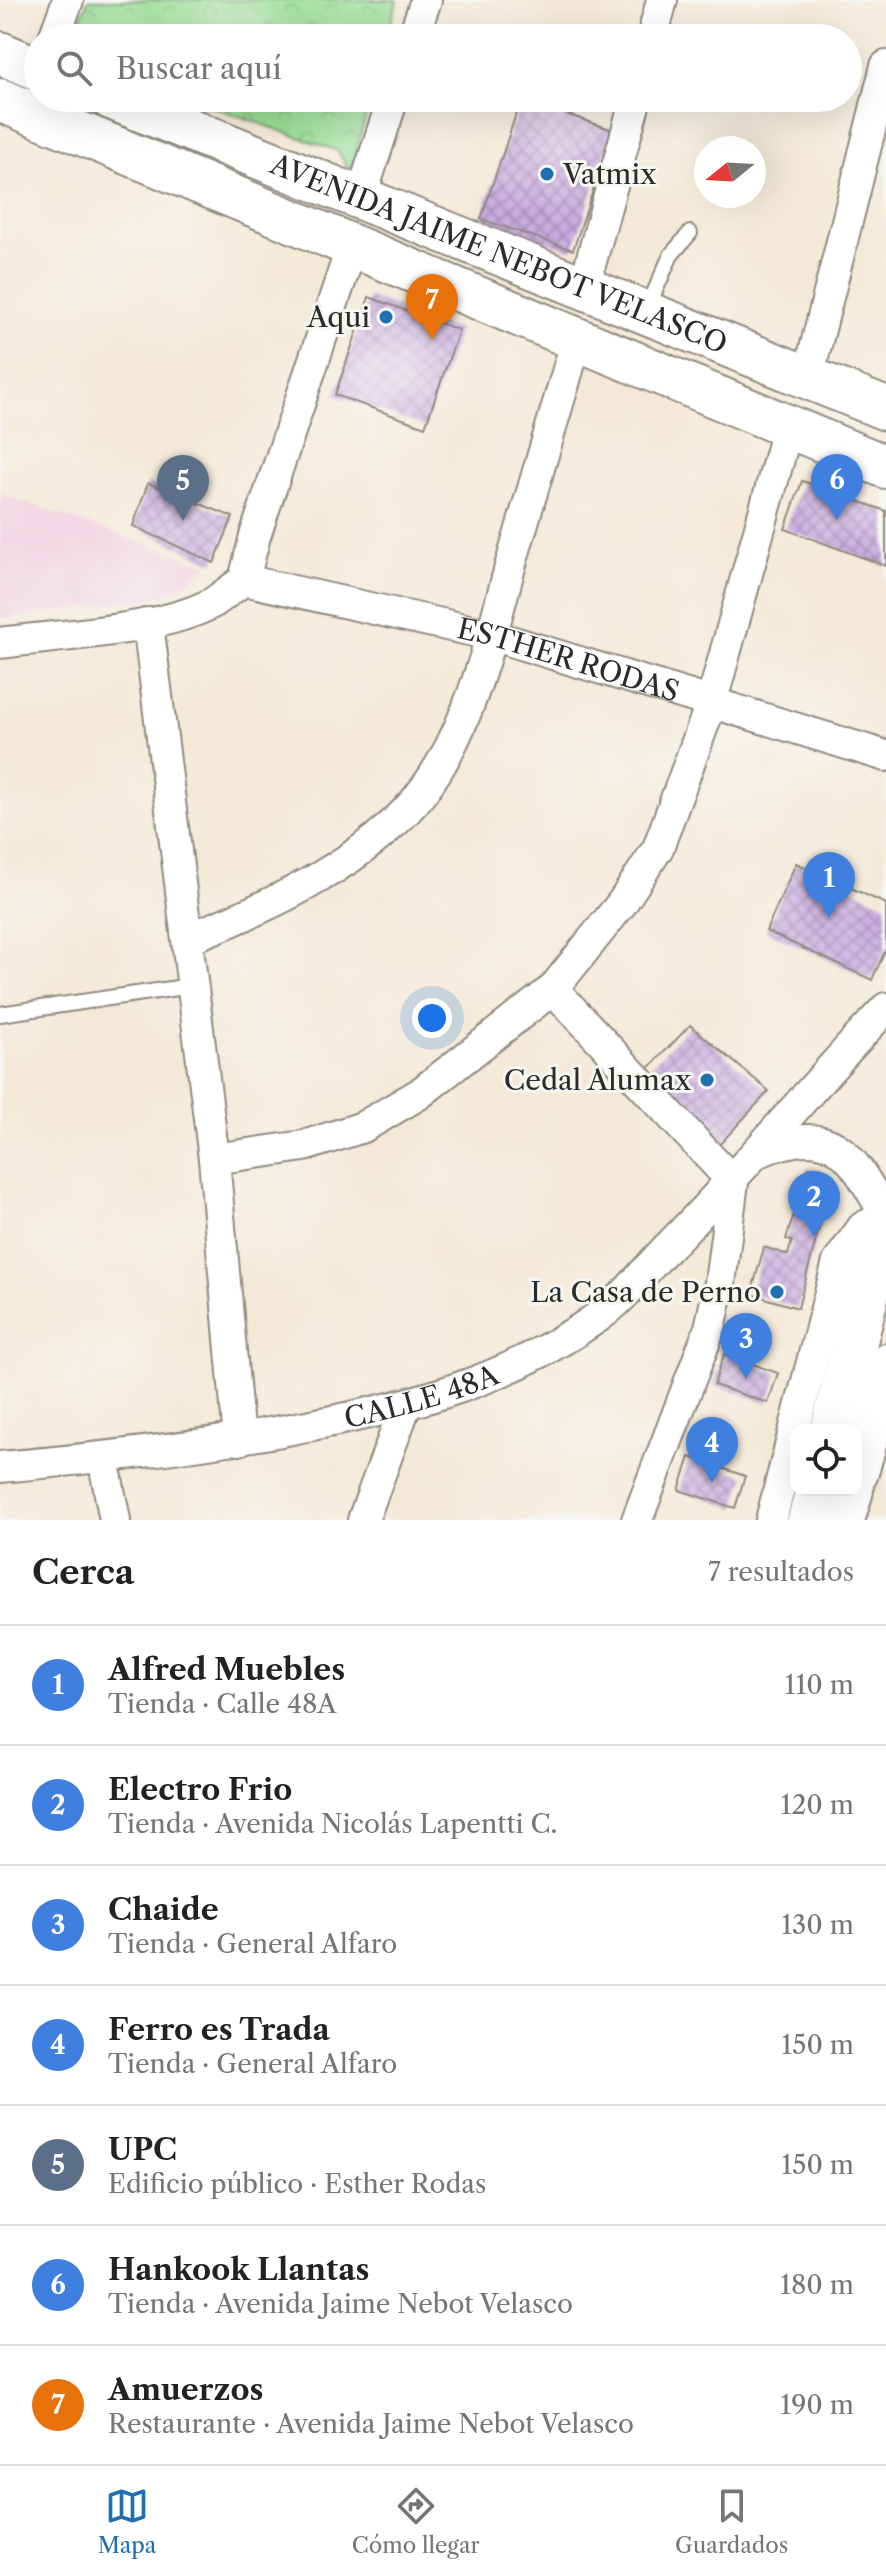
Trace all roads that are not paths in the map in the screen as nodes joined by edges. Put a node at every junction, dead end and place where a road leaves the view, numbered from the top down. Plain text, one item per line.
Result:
1 (68, 0) edge
2 (426, 0) edge
3 (662, 0) edge
4 (59, 24) edge
5 (418, 24) edge
6 (656, 24) edge
7 (0, 53) edge
8 (24, 63) edge
9 (886, 66) edge
10 (0, 100) edge
11 (24, 110) edge
12 (29, 112) edge
13 (146, 112) edge
14 (388, 112) edge
15 (632, 112) edge
16 (361, 197) junction
17 (690, 233) dead end
18 (352, 246) junction
19 (584, 287) junction
20 (646, 311) junction
21 (577, 339) junction
22 (808, 377) junction
23 (886, 409) edge
24 (788, 426) junction
25 (886, 467) edge
26 (244, 580) junction
27 (148, 623) junction
28 (491, 635) junction
29 (0, 643) edge
30 (711, 704) junction
31 (886, 756) edge
32 (189, 938) junction
33 (191, 986) junction
34 (553, 989) junction
35 (886, 1008) edge
36 (0, 1014) edge
37 (761, 1151) junction
38 (214, 1159) junction
39 (733, 1182) junction
40 (886, 1216) edge
41 (886, 1366) edge
42 (405, 1407) junction
43 (834, 1424) edge
44 (239, 1440) junction
45 (862, 1451) edge
46 (103, 1458) junction
47 (0, 1467) edge
48 (816, 1496) edge
49 (849, 1496) edge
50 (115, 1520) edge
51 (363, 1520) edge
52 (637, 1520) edge
53 (771, 1520) edge
54 (810, 1520) edge
55 (842, 1520) edge

1 - 4 street
2 - 5 street
3 - 6 street
7 - 8 main road
9 - 22 street
10 - 11 main road, AVENIDA JAIME NEBOT VELASCO
12 - 18 main road, AVENIDA JAIME NEBOT VELASCO
13 - 16 main road, AVENIDA JAIME NEBOT VELASCO
14 - 16 street
15 - 19 street
16 - 19 main road, AVENIDA JAIME NEBOT VELASCO
17 - 20 lane
18 - 21 main road, AVENIDA JAIME NEBOT VELASCO
18 - 26 street
19 - 20 main road, AVENIDA JAIME NEBOT VELASCO
20 - 22 main road, AVENIDA JAIME NEBOT VELASCO
21 - 24 main road, AVENIDA JAIME NEBOT VELASCO
21 - 28 street
22 - 23 main road, AVENIDA JAIME NEBOT VELASCO
24 - 25 main road, AVENIDA JAIME NEBOT VELASCO
24 - 30 street
26 - 27 street
26 - 28 street, ESTHER RODAS
27 - 29 street
27 - 32 street
28 - 30 street, ESTHER RODAS
28 - 32 street
30 - 31 street, ESTHER RODAS
30 - 34 street
32 - 33 street
33 - 36 lane
33 - 38 street
34 - 38 street
34 - 39 street
35 - 37 street, CALLE 48A
37 - 39 street, CALLE 48A
37 - 40 street
38 - 44 street
39 - 42 street, CALLE 48A
39 - 52 street
40 - 43 main road
40 - 53 street
41 - 45 main road
42 - 44 street, CALLE 48A
42 - 51 street
44 - 46 street, CALLE 48A
46 - 47 street, CALLE 48A
46 - 50 street
48 - 54 main road
49 - 55 main road

